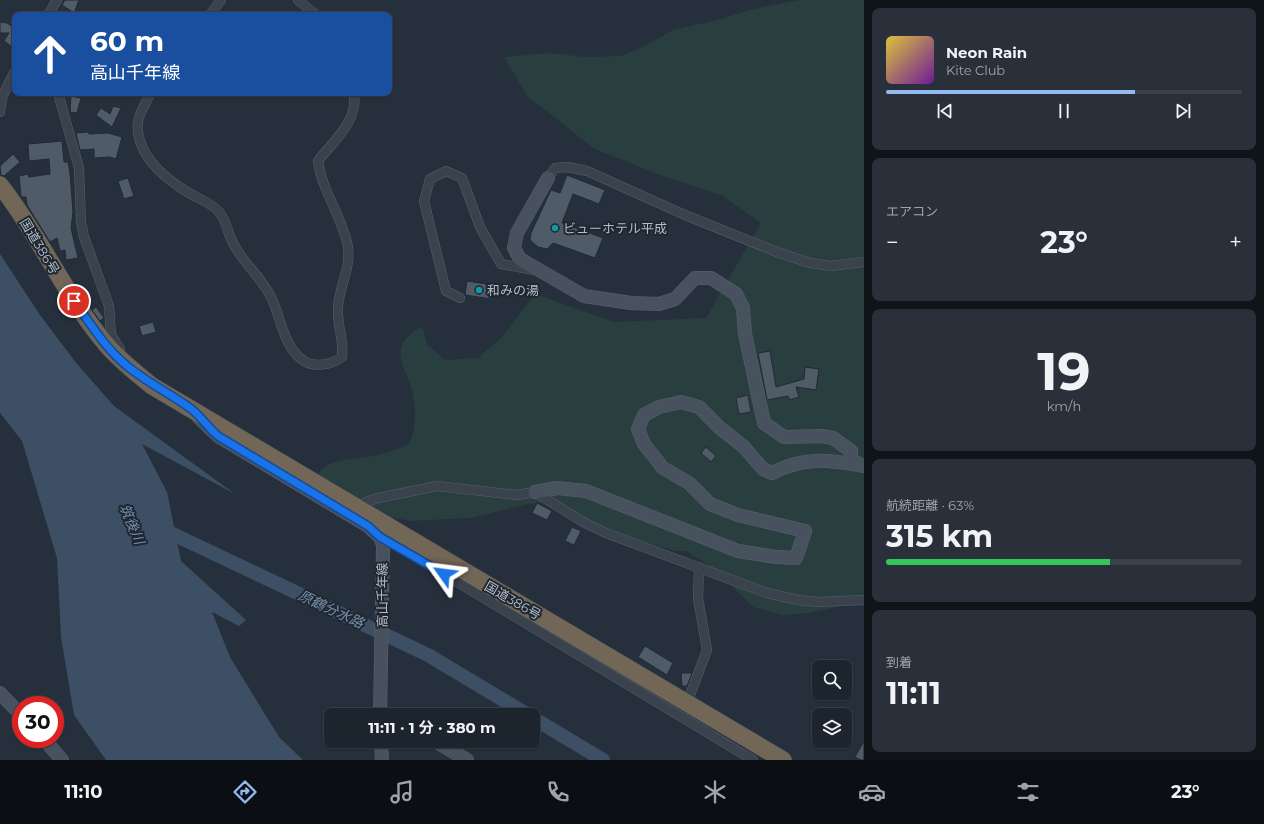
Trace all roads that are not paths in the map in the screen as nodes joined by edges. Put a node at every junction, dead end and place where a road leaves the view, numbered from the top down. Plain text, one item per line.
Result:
1 (57, 0) edge
2 (221, 0) edge
3 (298, 0) edge
4 (50, 12) edge
5 (212, 12) edge
6 (312, 12) edge
7 (12, 77) edge
8 (59, 96) edge
9 (149, 96) edge
10 (354, 96) edge
11 (0, 112) edge
12 (548, 178) joint
13 (0, 185) edge
14 (864, 262) edge
15 (541, 272) junction
16 (460, 298) dead end
17 (115, 355) junction
18 (192, 409) junction
19 (864, 466) edge
20 (535, 492) junction
21 (360, 509) junction
22 (381, 541) junction
23 (699, 567) junction
24 (864, 600) edge
25 (0, 694) edge
26 (687, 703) junction
27 (12, 706) edge
28 (381, 707) edge
29 (52, 748) edge
30 (381, 748) edge
31 (446, 748) edge
32 (62, 760) edge
33 (382, 760) edge
34 (466, 760) edge
35 (752, 760) edge
36 (783, 760) edge

1 - 4 street
2 - 5 street
3 - 6 street
7 - 11 street
8 - 17 street
9 - 10 street
12 - 14 street
12 - 15 street
13 - 17 highway, 国道386号
15 - 16 street
15 - 19 street
17 - 18 highway, 国道386号
18 - 21 highway, 国道386号
18 - 22 street
19 - 20 street
20 - 21 street
20 - 23 street
21 - 26 highway, 国道386号
22 - 28 street, 高山千年線
22 - 35 street
23 - 24 street
23 - 26 street
25 - 27 street
26 - 36 highway, 国道386号
29 - 32 street
30 - 33 street
31 - 34 street

